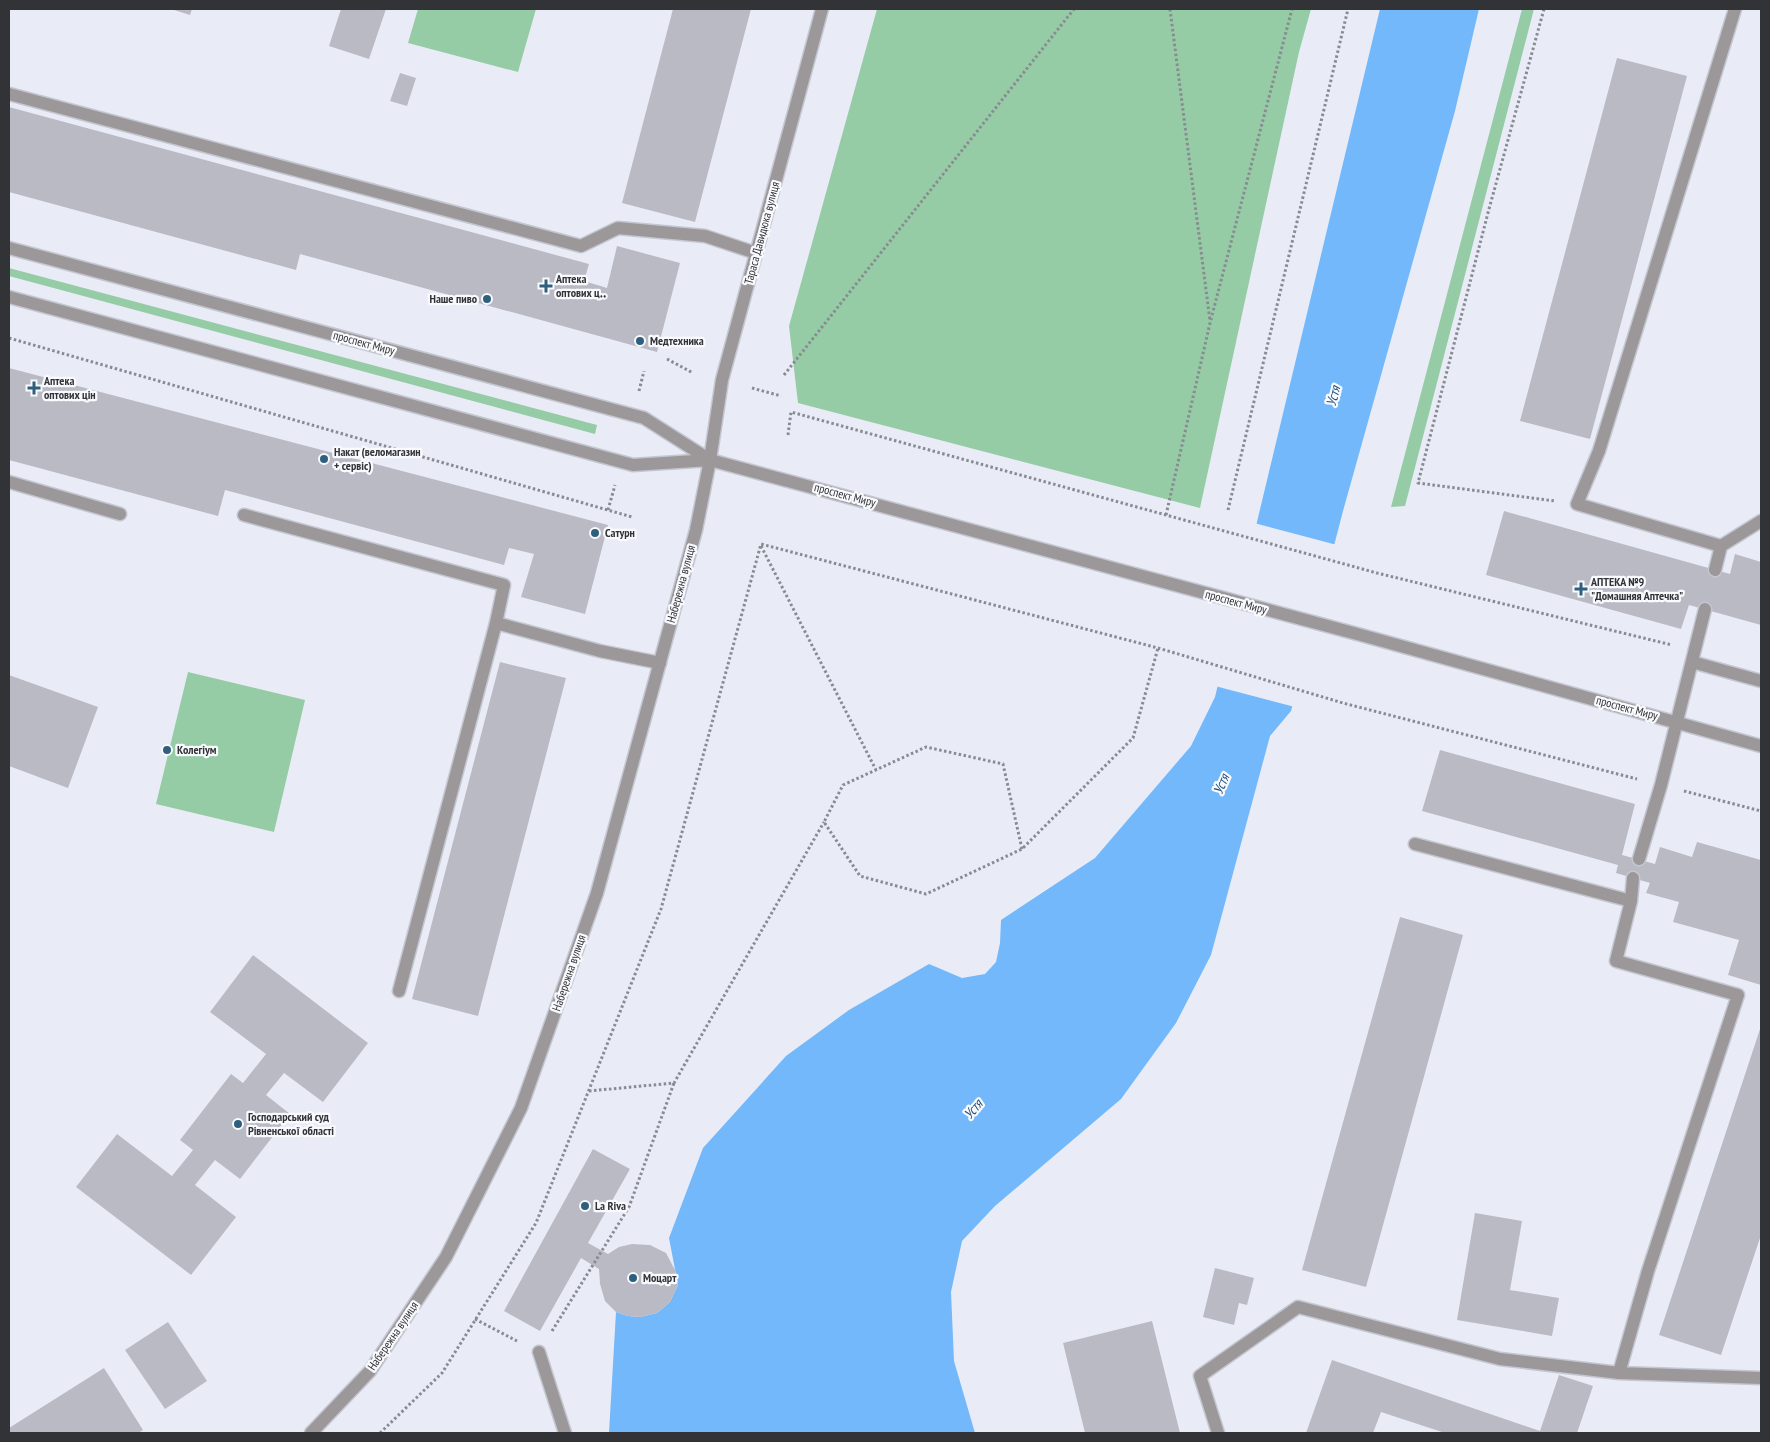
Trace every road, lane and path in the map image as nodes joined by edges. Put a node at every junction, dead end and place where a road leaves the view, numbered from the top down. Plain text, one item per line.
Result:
1 (822, 9) edge
2 (1074, 9) edge
3 (1170, 9) edge
4 (1292, 9) edge
5 (1348, 9) edge
6 (1544, 9) edge
7 (1735, 9) edge
8 (9, 94) edge
9 (9, 248) edge
10 (756, 253) junction
11 (9, 297) edge
12 (1210, 322) junction
13 (9, 338) edge
14 (667, 359) dead end
15 (644, 370) dead end
16 (693, 373) dead end
17 (784, 375) dead end
18 (752, 388) dead end
19 (638, 394) dead end
20 (781, 396) dead end
21 (788, 435) dead end
22 (710, 460) junction
23 (9, 482) edge
24 (615, 482) dead end
25 (1577, 504) junction
26 (608, 510) junction
27 (1228, 510) dead end
28 (120, 514) dead end
29 (244, 515) dead end
30 (1166, 515) junction
31 (632, 517) dead end
32 (1761, 521) edge
33 (761, 544) junction
34 (1721, 546) junction
35 (1715, 570) dead end
36 (1705, 609) dead end
37 (496, 623) junction
38 (1158, 648) junction
39 (1694, 656) junction
40 (660, 663) junction
41 (1761, 681) edge
42 (1677, 722) junction
43 (1761, 746) edge
44 (876, 770) junction
45 (1661, 785) junction
46 (1761, 811) edge
47 (824, 822) junction
48 (1415, 844) dead end
49 (1022, 849) junction
50 (1639, 859) dead end
51 (1633, 878) dead end
52 (1631, 901) junction
53 (399, 991) dead end
54 (674, 1083) junction
55 (589, 1091) junction
56 (475, 1319) junction
57 (539, 1352) junction
58 (1619, 1373) junction
59 (1761, 1378) edge
60 (311, 1433) edge
61 (380, 1433) edge
62 (565, 1433) edge
63 (1218, 1433) edge

1 - 10 street, Тараса Давидюка вулиця
2 - 17 path
3 - 12 path
4 - 12 path
5 - 27 path
6 - 25 path
7 - 25 street
8 - 10 street
9 - 22 street, проспект Миру
10 - 22 street, Тараса Давидюка вулиця
11 - 22 street, проспект Миру
12 - 30 path
13 - 26 path
14 - 16 path
15 - 19 path
18 - 20 path
21 - 30 path
22 - 40 street, Набережна вулиця
22 - 42 street, проспект Миру
23 - 28 street
24 - 26 path
25 - 34 street
26 - 31 path
29 - 37 street
30 - 39 path
32 - 34 street
33 - 38 path
33 - 44 path
33 - 55 path
34 - 35 street
36 - 39 street
37 - 40 street
37 - 53 street
38 - 45 path
38 - 49 path
39 - 41 street
39 - 42 street
40 - 60 street, Набережна вулиця
42 - 43 street, проспект Миру
42 - 45 street
44 - 47 path
44 - 49 path
45 - 46 path
45 - 50 street
47 - 49 path
47 - 54 path
48 - 52 street
51 - 52 street
52 - 58 street
54 - 55 path
54 - 57 path
55 - 56 path
56 - 57 path
56 - 61 path
57 - 62 street
58 - 59 street
58 - 63 street

